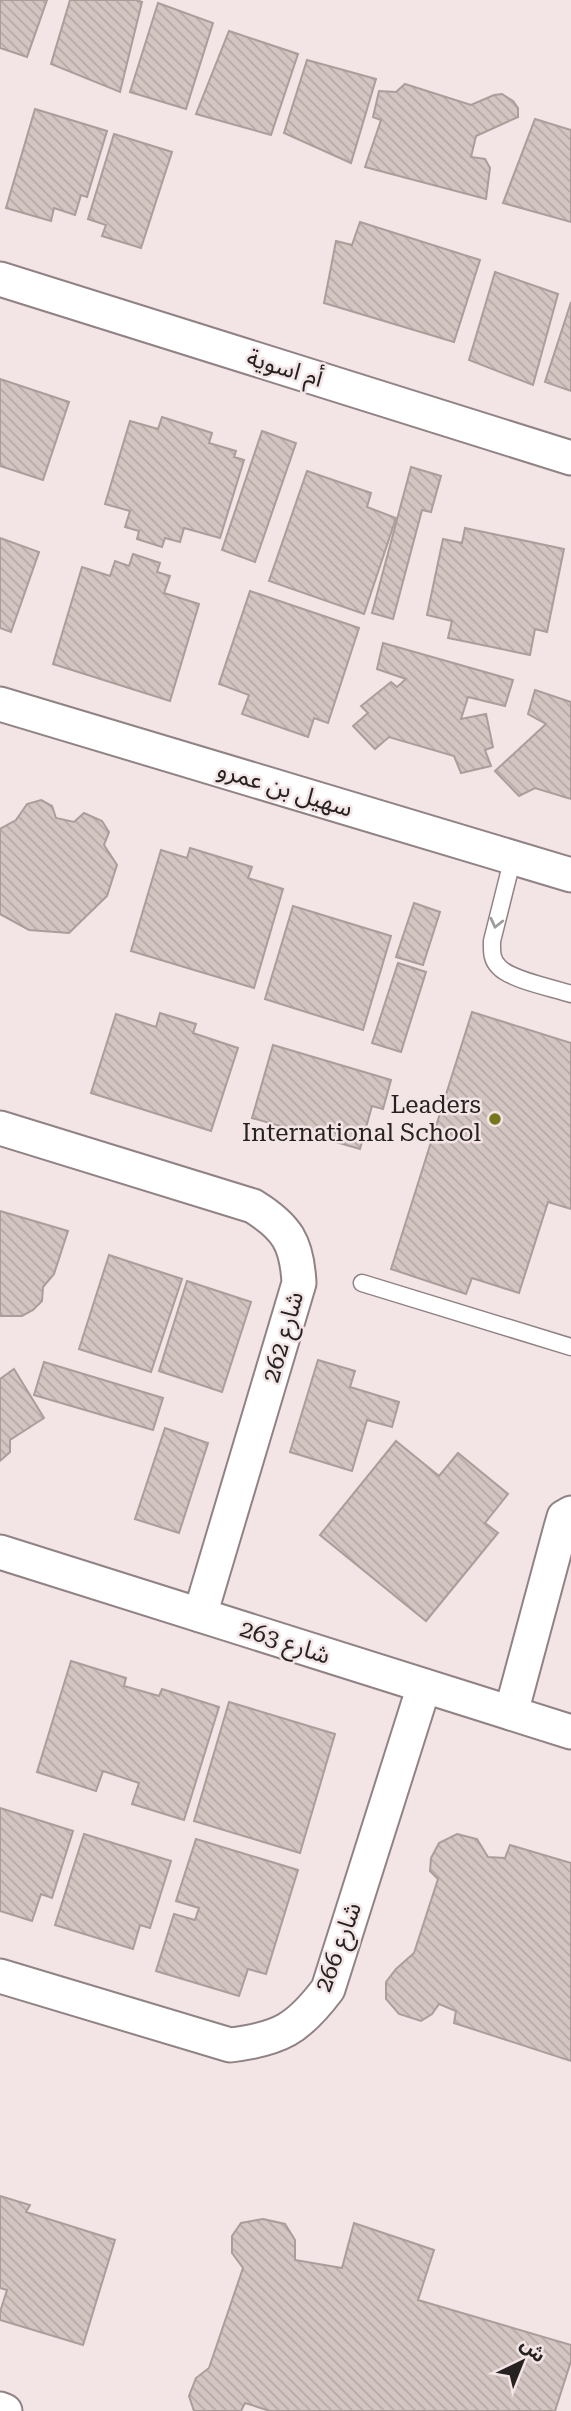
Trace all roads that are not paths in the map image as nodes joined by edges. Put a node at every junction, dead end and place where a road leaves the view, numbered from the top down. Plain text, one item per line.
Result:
1 (0, 279) edge
2 (571, 458) edge
3 (0, 704) edge
4 (513, 858) junction
5 (571, 875) edge
6 (571, 993) edge
7 (0, 1128) edge
8 (362, 1283) dead end
9 (571, 1347) edge
10 (571, 1513) edge
11 (0, 1552) edge
12 (200, 1615) junction
13 (424, 1686) junction
14 (512, 1713) junction
15 (571, 1732) edge
16 (0, 1976) edge
17 (0, 2409) edge
18 (5, 2411) edge

1 - 2 street, أم اسوية
3 - 4 street, سهيل بن عمرو
4 - 5 street, سهيل بن عمرو
4 -> 6 lane
7 - 12 street, شارع 262
8 - 9 lane
10 - 14 street
11 - 12 street, شارع 263
12 - 13 street, شارع 263
13 - 14 street, شارع 263
13 - 16 street, شارع 266
14 - 15 street, شارع 263
17 - 18 street

